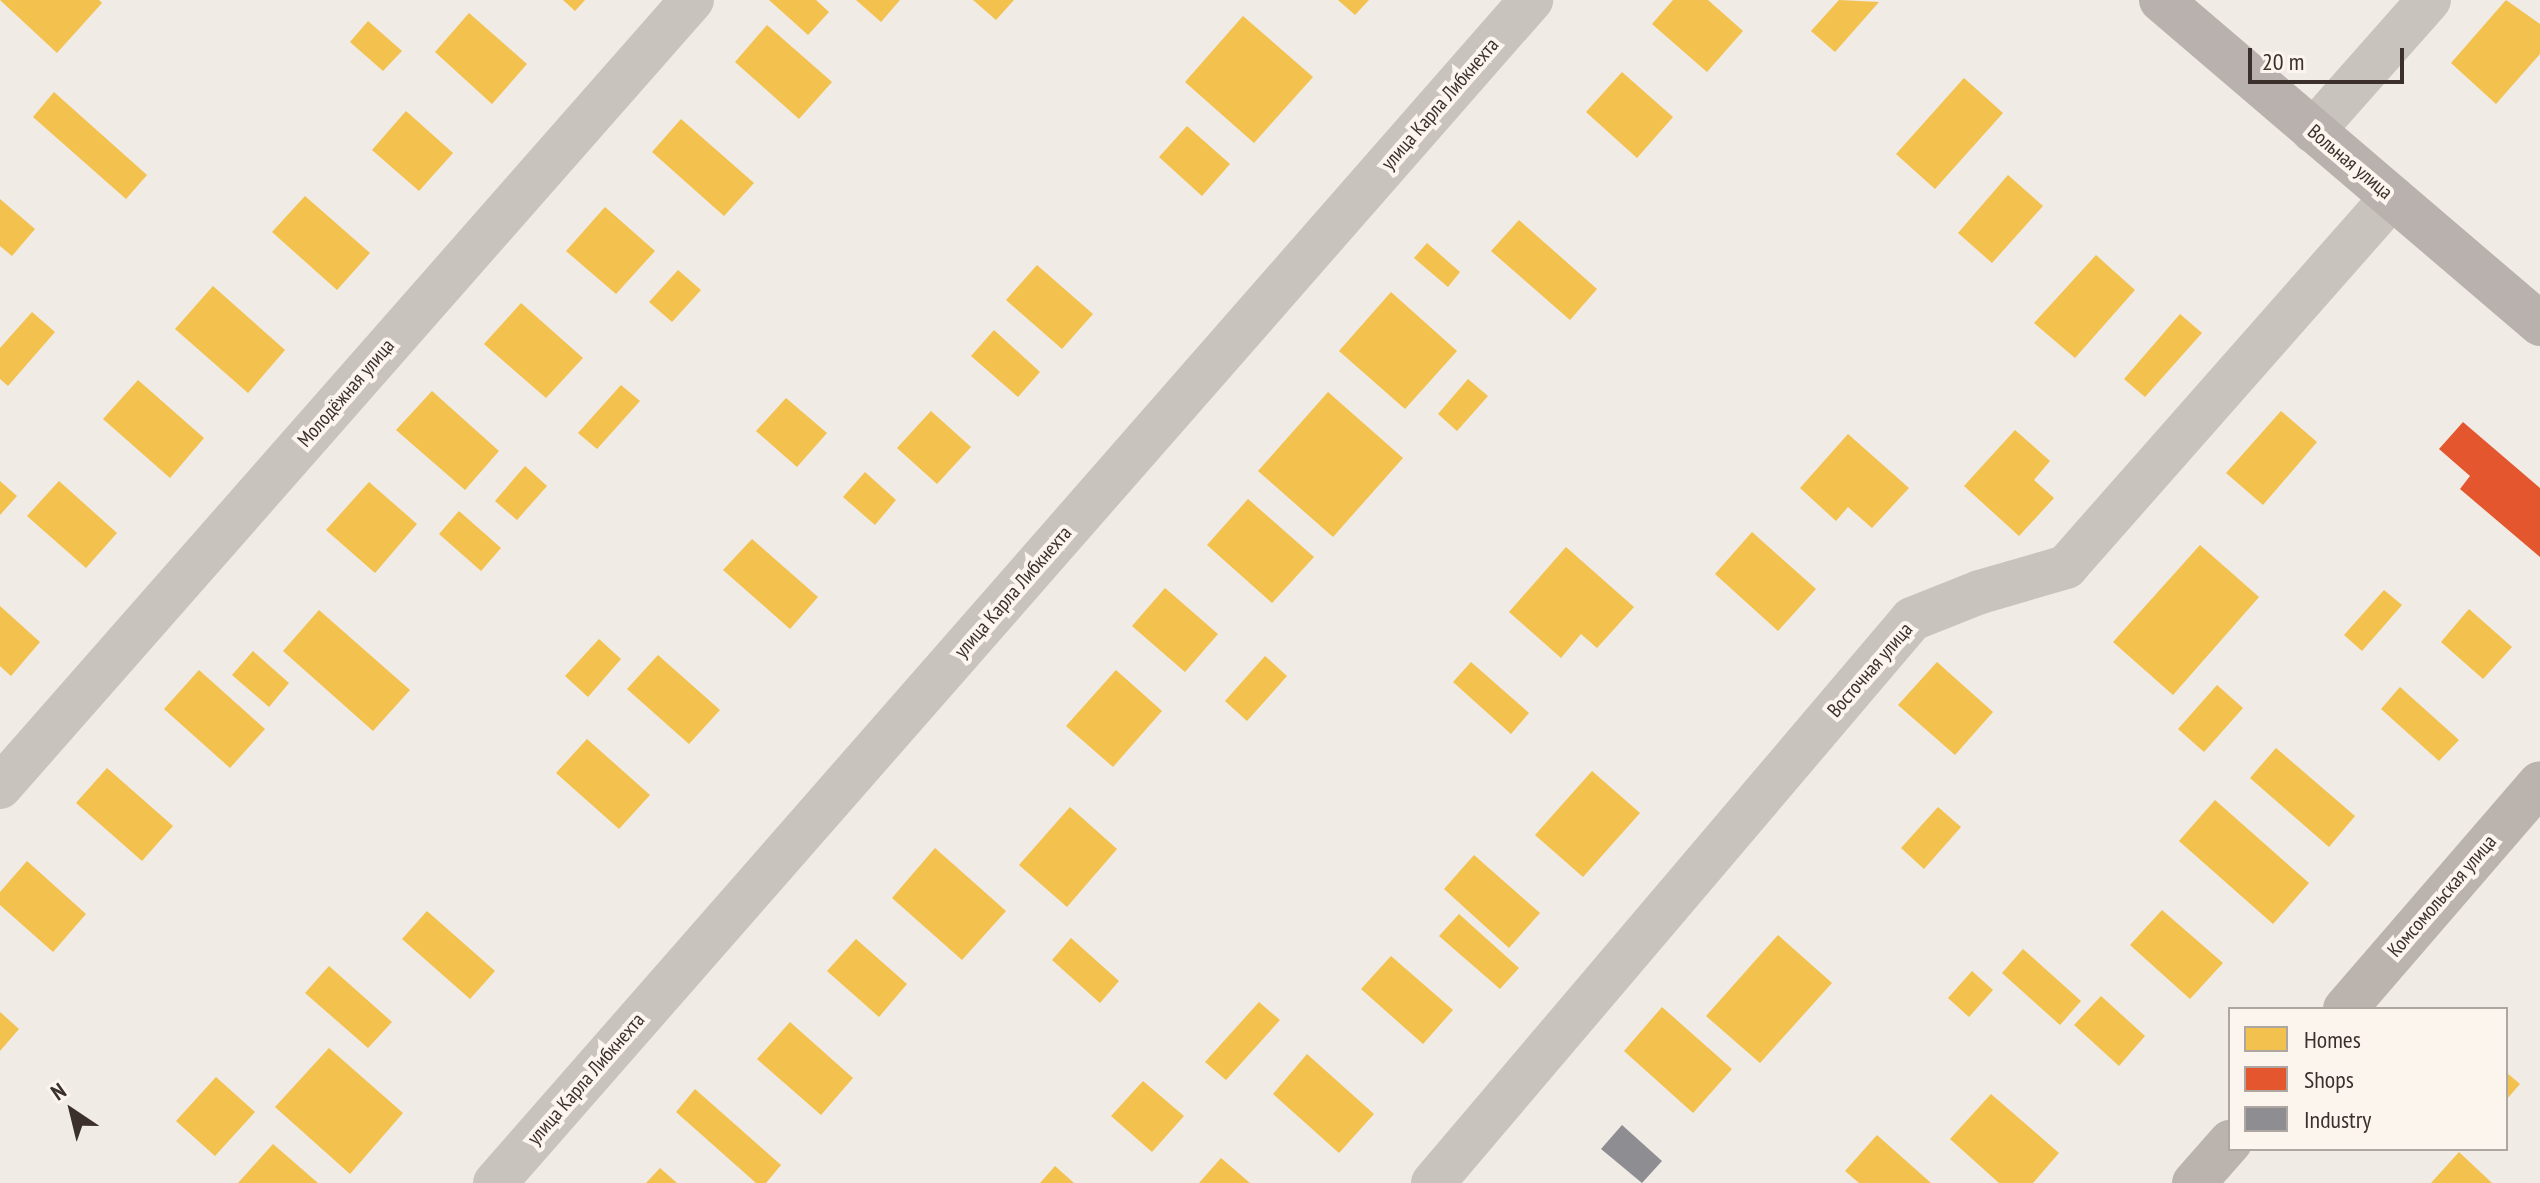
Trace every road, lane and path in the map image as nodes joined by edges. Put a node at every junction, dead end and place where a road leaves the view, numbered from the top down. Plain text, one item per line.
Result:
1 (692, 0) edge
2 (1531, 0) edge
3 (2161, 0) edge
4 (2429, 0) edge
5 (2313, 131) junction
6 (2392, 197) junction
7 (2540, 324) edge
8 (2540, 783) edge
9 (0, 787) edge
10 (2347, 1007) edge
11 (2228, 1144) edge
12 (495, 1183) edge
13 (1433, 1183) edge
14 (2194, 1183) edge

1 - 9 street, Молодёжная улица
2 - 12 street, улица Карла Либкнехта
3 - 5 main road, Вольная улица
4 - 5 street
5 - 6 main road, Вольная улица
6 - 7 main road, Вольная улица
6 - 13 street, Восточная улица
8 - 10 street, Комсомольская улица
11 - 14 street

